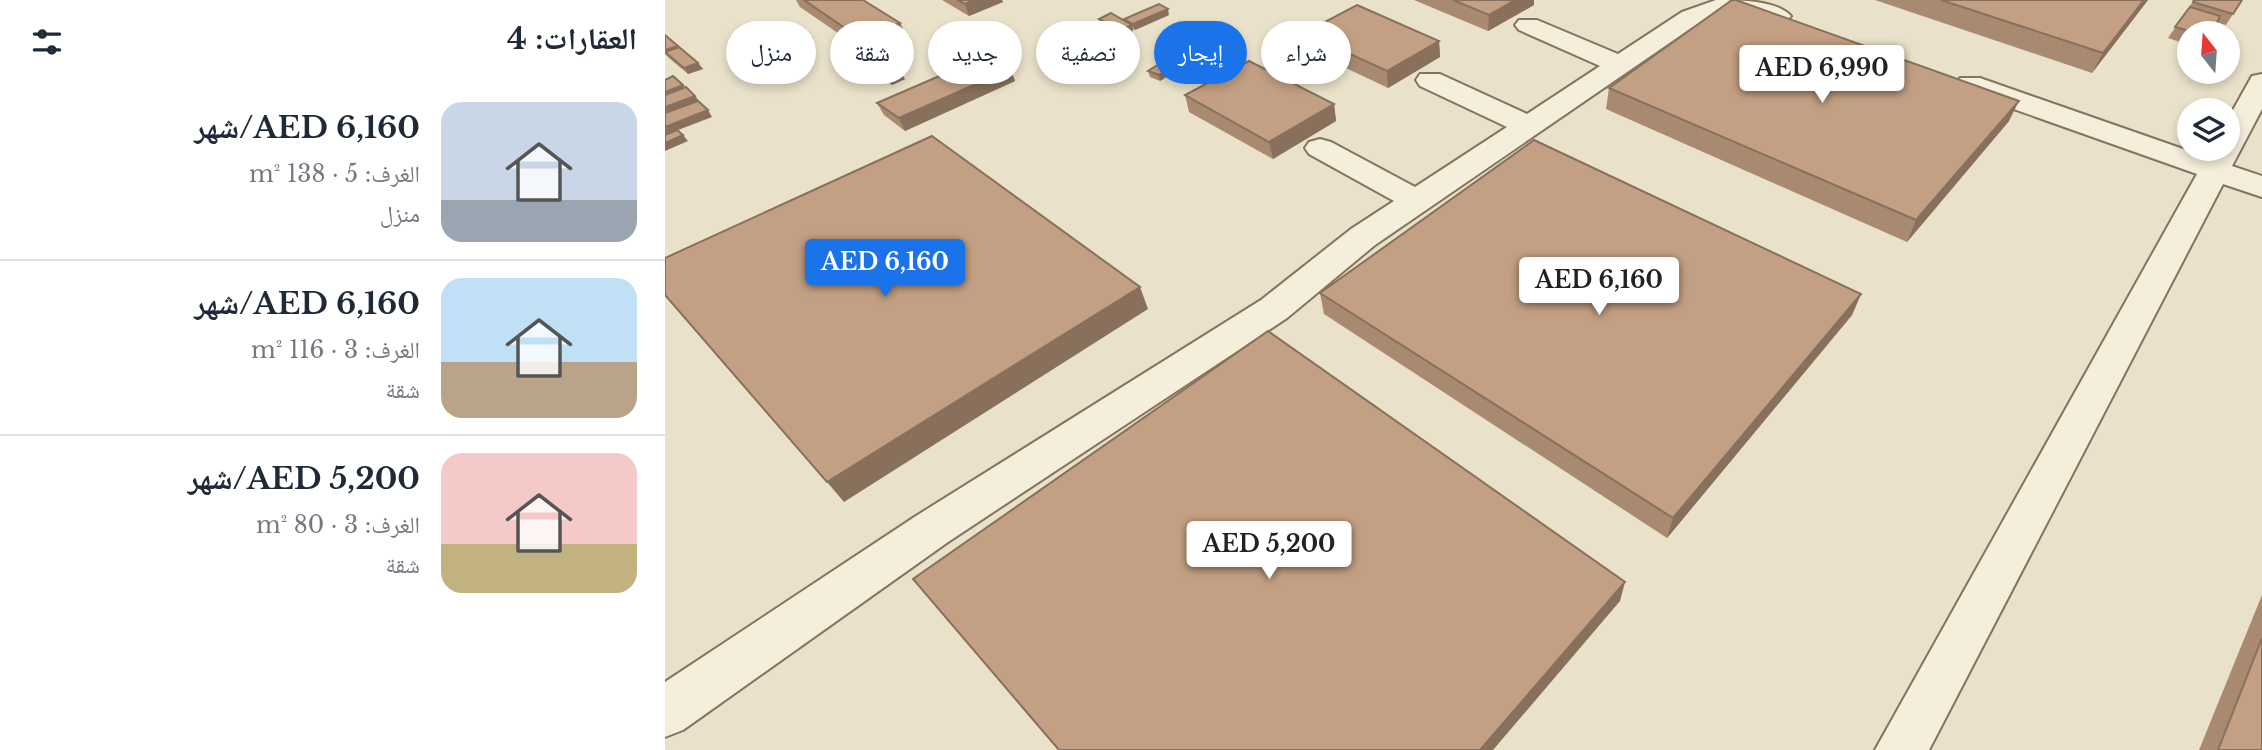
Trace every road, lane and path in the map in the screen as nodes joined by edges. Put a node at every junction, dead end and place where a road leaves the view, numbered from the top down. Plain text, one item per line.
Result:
1 (1802, 24) edge
2 (1528, 25) dead end
3 (1620, 65) junction
4 (1944, 75) edge
5 (1430, 80) dead end
6 (2262, 82) edge
7 (2240, 123) edge
8 (1529, 127) junction
9 (2177, 142) edge
10 (1321, 148) dead end
11 (2220, 161) edge
12 (2230, 161) edge
13 (2262, 187) edge
14 (1417, 201) junction
15 (665, 712) edge
16 (1901, 750) edge

1 - 3 lane
2 - 3 lane
3 - 8 lane
4 - 9 lane
5 - 8 lane
6 - 7 lane
8 - 14 lane
10 - 14 lane
11 - 16 lane
12 - 13 lane
14 - 15 lane

